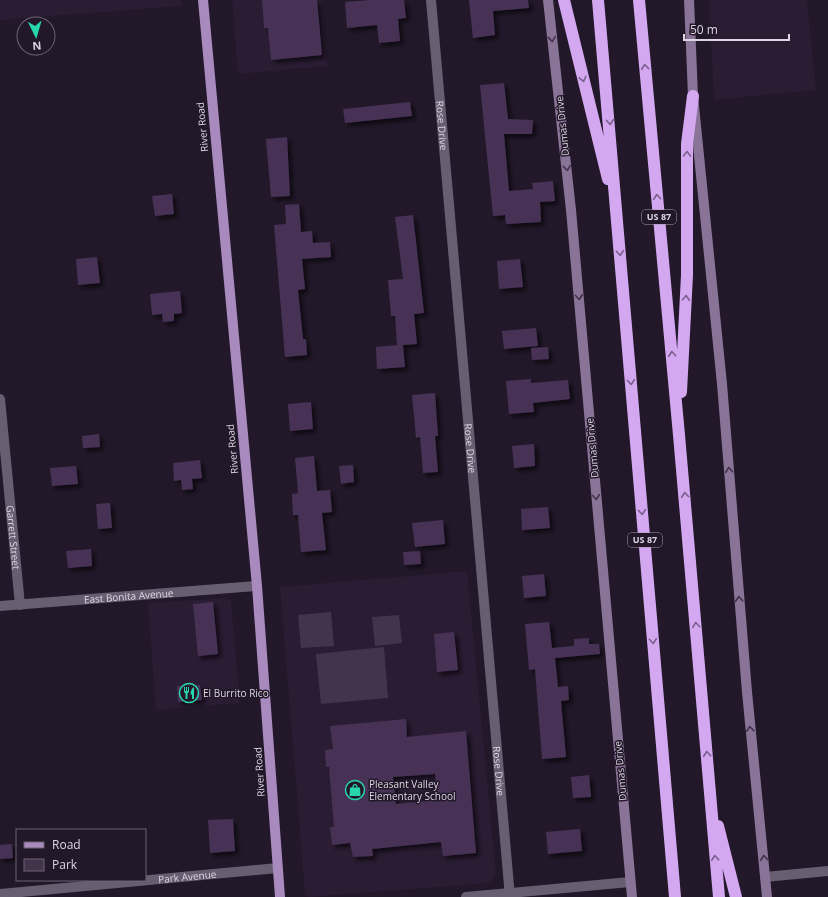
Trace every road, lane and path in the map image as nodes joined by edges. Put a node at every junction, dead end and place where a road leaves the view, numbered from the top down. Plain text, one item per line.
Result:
1 (203, 0) edge
2 (431, 0) edge
3 (548, 0) edge
4 (564, 0) edge
5 (598, 0) edge
6 (639, 0) edge
7 (689, 0) edge
8 (693, 96) junction
9 (617, 214) junction
10 (0, 399) edge
11 (679, 435) junction
12 (257, 586) junction
13 (20, 605) junction
14 (0, 606) edge
15 (710, 793) junction
16 (278, 868) junction
17 (828, 871) edge
18 (765, 877) junction
19 (146, 880) edge
20 (139, 881) edge
21 (630, 882) junction
22 (0, 894) edge
23 (510, 895) edge
24 (280, 897) edge
25 (466, 897) edge
26 (632, 897) edge
27 (674, 897) edge
28 (719, 897) edge
29 (736, 897) edge
30 (767, 897) edge

1 - 12 main road, River Road
2 - 23 street, Rose Drive
3 -> 21 main road, Dumas Drive
4 -> 9 highway
5 -> 9 highway, US 87
11 -> 6 highway, US 87
7 - 8 main road
11 -> 8 highway
18 -> 8 main road
9 -> 27 highway, US 87
10 - 13 street, Garrett Street
15 -> 11 highway, US 87
12 - 13 street, East Bonita Avenue
12 - 16 main road, River Road
13 - 14 street, East Bonita Avenue
28 -> 15 highway, US 87
15 - 29 highway
16 - 19 street, Park Avenue
16 - 24 main road, River Road
17 - 18 street
18 - 30 main road
20 - 22 street, Park Avenue
21 - 23 street
21 - 26 main road, Dumas Drive
23 - 25 street

